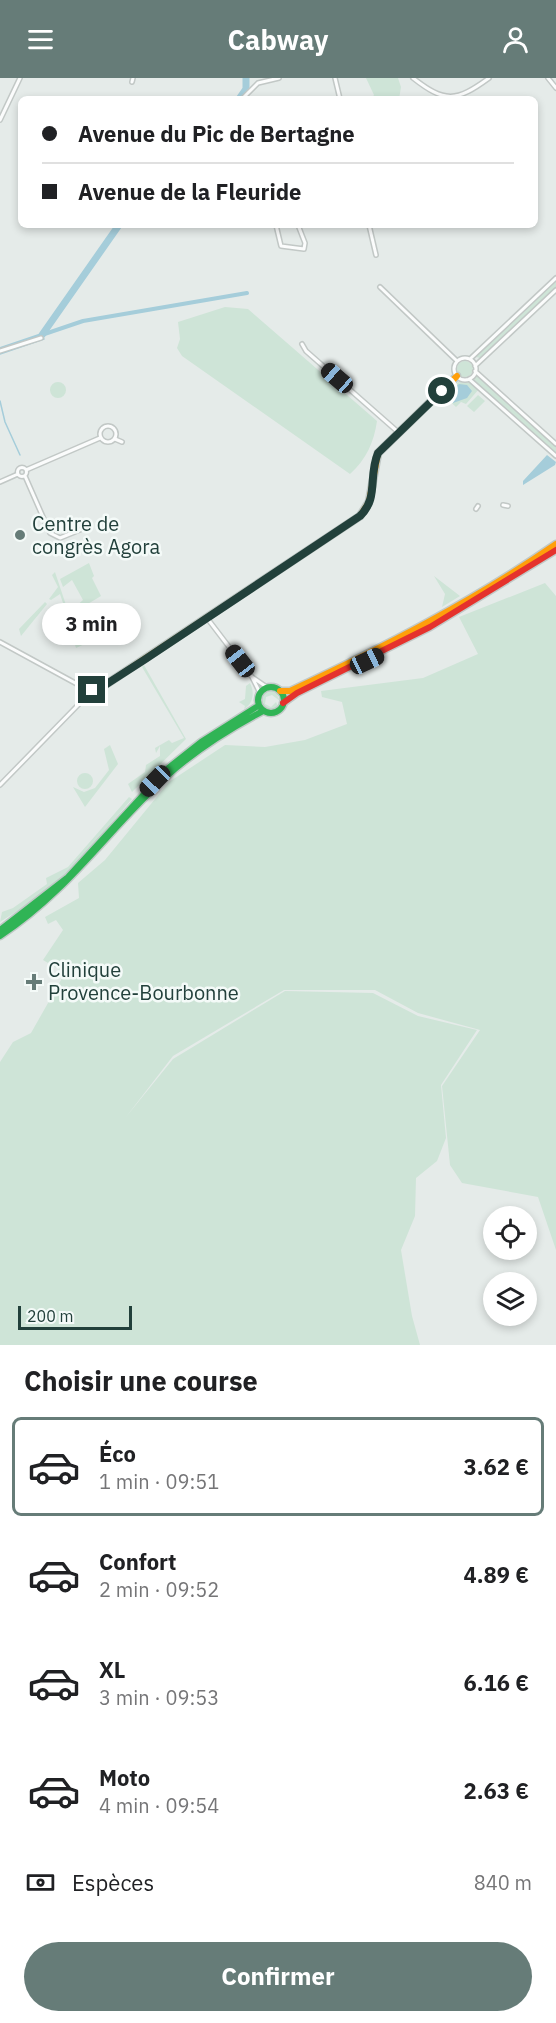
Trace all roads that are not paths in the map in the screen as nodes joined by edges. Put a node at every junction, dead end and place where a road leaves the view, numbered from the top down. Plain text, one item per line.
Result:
1 (20, 78) edge
2 (279, 78) edge
3 (335, 78) edge
4 (413, 78) edge
5 (489, 78) edge
6 (548, 78) edge
7 (556, 88) edge
8 (247, 96) edge
9 (339, 96) edge
10 (446, 96) edge
11 (455, 96) edge
12 (0, 120) edge
13 (277, 228) edge
14 (299, 228) edge
15 (370, 228) edge
16 (376, 255) dead end
17 (556, 278) edge
18 (380, 287) dead end
19 (556, 290) edge
20 (41, 338) dead end
21 (302, 344) dead end
22 (0, 351) edge
23 (470, 359) junction
24 (457, 361) junction
25 (475, 366) junction
26 (475, 371) junction
27 (457, 376) junction
28 (469, 379) junction
29 (398, 432) junction
30 (100, 438) junction
31 (115, 439) junction
32 (122, 442) dead end
33 (556, 444) edge
34 (556, 456) edge
35 (26, 470) junction
36 (18, 474) junction
37 (25, 476) junction
38 (0, 482) edge
39 (82, 529) dead end
40 (556, 544) edge
41 (556, 550) edge
42 (207, 618) junction
43 (0, 642) edge
44 (252, 677) junction
45 (268, 688) junction
46 (280, 691) junction
47 (84, 692) junction
48 (260, 693) junction
49 (283, 703) junction
50 (261, 709) junction
51 (0, 785) edge
52 (0, 930) edge
53 (0, 936) edge

1 - 12 street
2 - 8 street
3 - 9 street
4 - 10 street
5 - 11 street
6 - 7 street
13 - 14 street
15 - 16 street
17 - 23 street
18 - 24 street
19 - 25 street
20 - 22 street
21 - 29 street
23 - 24 street
23 - 25 street
24 - 27 street
25 - 26 street
26 - 28 street
26 - 33 street
27 - 28 street
27 - 29 main road
28 - 34 street
29 - 42 main road
30 - 31 street
30 - 31 street
30 - 35 street
31 - 32 street
35 - 36 street
35 - 37 street
36 - 37 street
36 - 38 street
37 - 39 street
40 - 46 main road
41 - 49 main road
42 - 44 street
42 - 47 main road
43 - 47 street
44 - 45 street
44 - 48 street
45 - 46 main road
45 - 48 main road
46 - 49 main road
47 - 51 street
48 - 50 main road
49 - 50 main road
50 - 52 main road
50 - 53 main road

